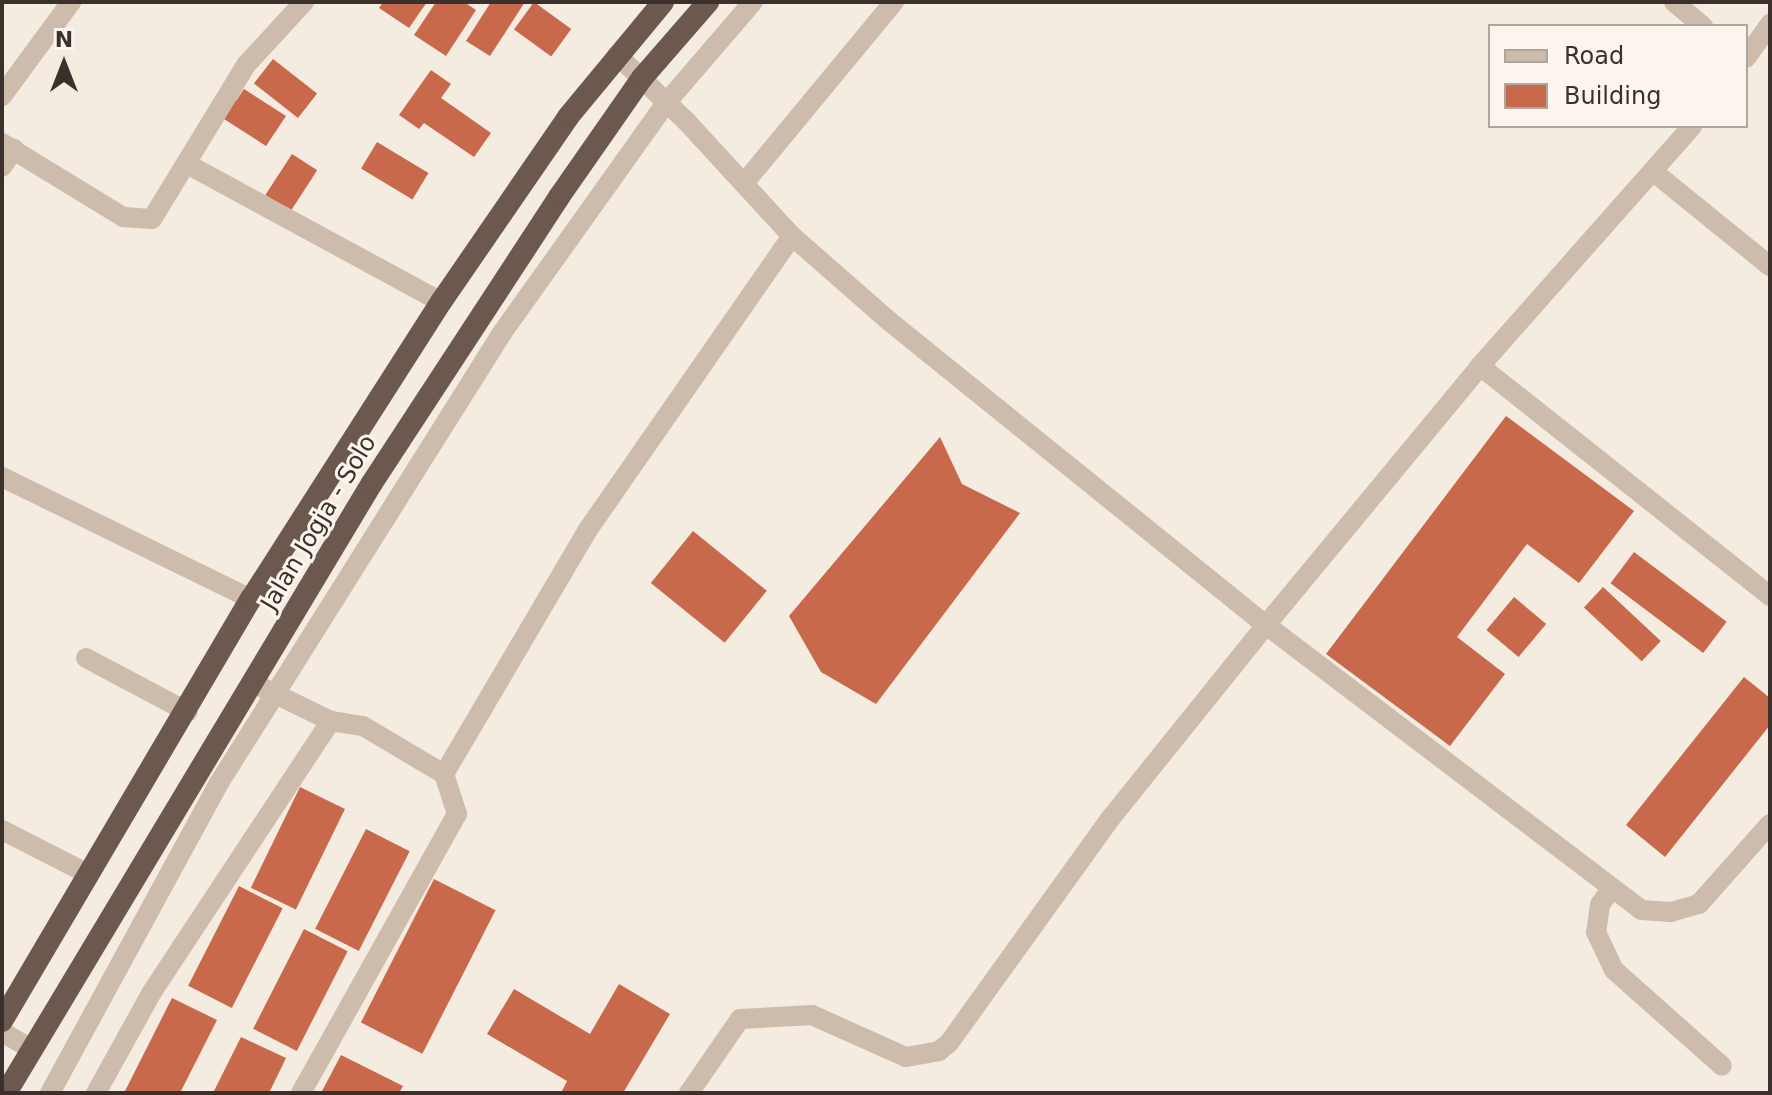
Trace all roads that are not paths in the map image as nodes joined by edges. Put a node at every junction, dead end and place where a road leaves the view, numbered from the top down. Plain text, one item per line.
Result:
1 (71, 2) edge
2 (304, 2) edge
3 (663, 2) edge
4 (708, 2) edge
5 (753, 2) edge
6 (894, 2) edge
7 (1674, 2) edge
8 (1701, 24) edge
9 (1770, 24) edge
10 (617, 55) junction
11 (1748, 55) edge
12 (642, 78) junction
13 (2, 96) edge
14 (666, 103) junction
15 (1690, 128) edge
16 (8, 146) edge
17 (187, 164) junction
18 (2, 167) edge
19 (1655, 173) junction
20 (745, 182) junction
21 (792, 236) junction
22 (1770, 266) edge
23 (441, 302) junction
24 (1480, 366) junction
25 (2, 477) edge
26 (1770, 596) edge
27 (251, 599) junction
28 (1266, 625) junction
29 (86, 658) dead end
30 (253, 684) junction
31 (275, 693) junction
32 (188, 712) junction
33 (331, 721) junction
34 (444, 774) junction
35 (1770, 824) edge
36 (2, 830) edge
37 (88, 874) junction
38 (1611, 889) junction
39 (2, 1021) edge
40 (2, 1032) edge
41 (30, 1048) junction
42 (1722, 1066) dead end
43 (6, 1093) edge
44 (50, 1093) edge
45 (96, 1093) edge
46 (301, 1093) edge
47 (689, 1093) edge

1 - 13 street
2 - 17 street
3 - 10 highway, Jalan Jogja - Solo
4 - 12 highway, Jalan Jogja - Solo
5 - 14 street
6 - 20 street
7 - 8 street
9 - 11 street
10 - 12 street
10 - 23 highway, Jalan Jogja - Solo
12 - 14 street
12 - 30 highway, Jalan Jogja - Solo
14 - 20 street
14 - 31 street
15 - 19 street
16 - 17 street
16 - 18 street
17 - 23 street
19 - 22 street
19 - 24 street
20 - 21 street
21 - 28 street
21 - 34 street
23 - 27 highway, Jalan Jogja - Solo
24 - 26 street
24 - 28 street
25 - 27 street
27 - 32 highway, Jalan Jogja - Solo
28 - 38 street
28 - 47 street
29 - 32 street
30 - 31 street
30 - 41 highway, Jalan Jogja - Solo
31 - 33 street
31 - 44 street
32 - 37 highway, Jalan Jogja - Solo
33 - 34 street
33 - 45 street
34 - 46 street
35 - 38 street
36 - 37 street
37 - 39 highway, Jalan Jogja - Solo
38 - 42 street
40 - 41 street
41 - 43 highway, Jalan Jogja - Solo

